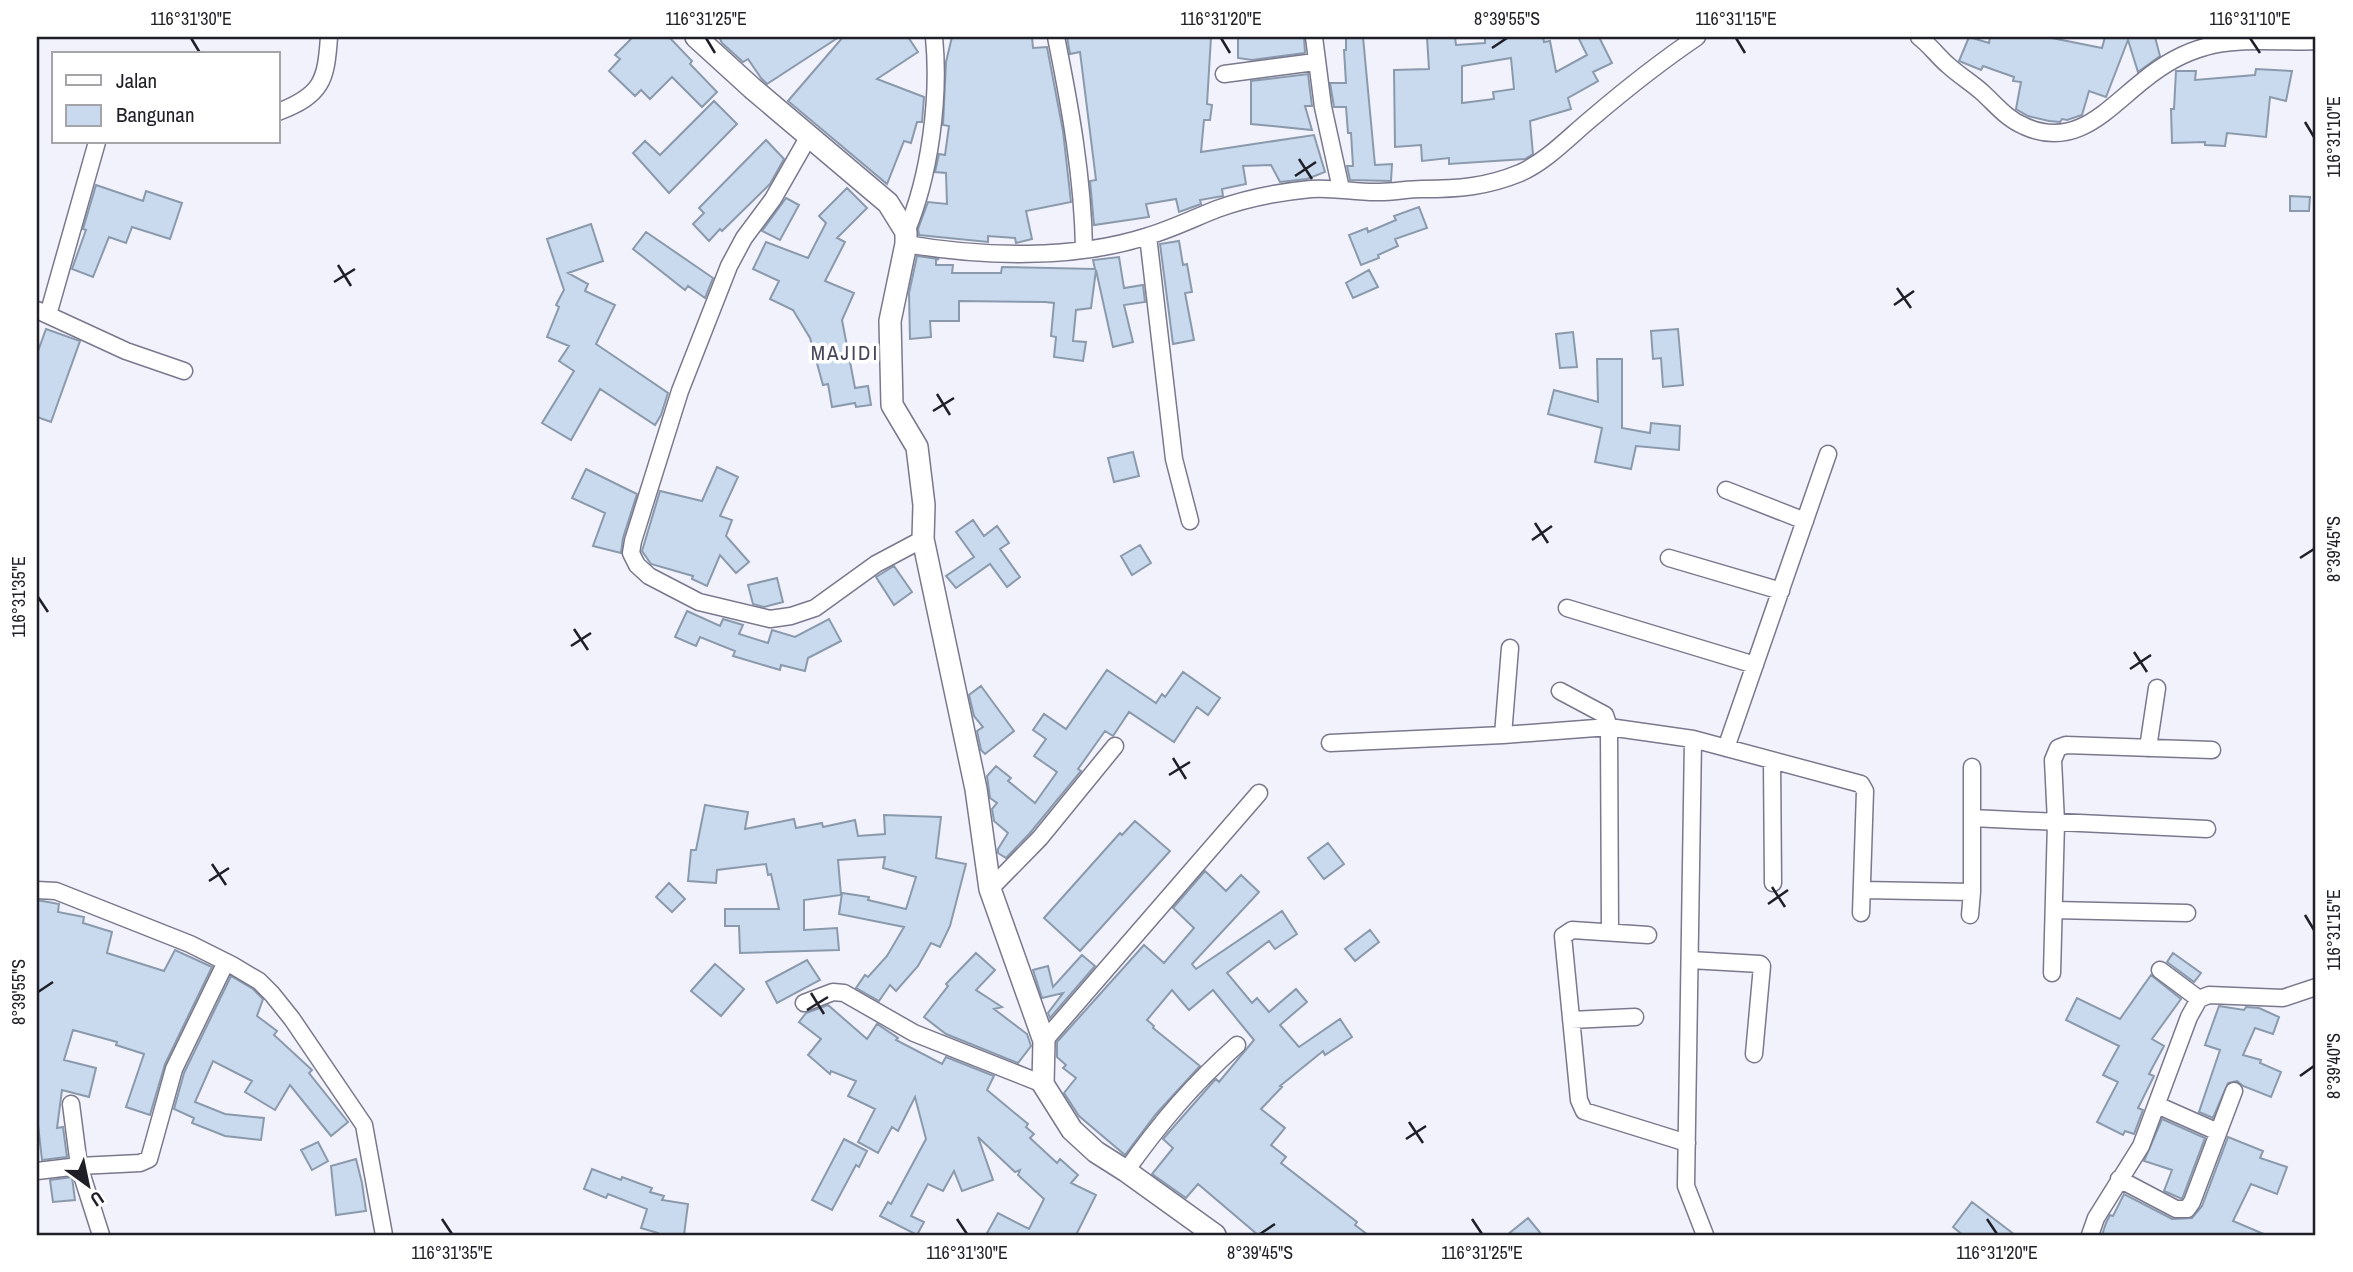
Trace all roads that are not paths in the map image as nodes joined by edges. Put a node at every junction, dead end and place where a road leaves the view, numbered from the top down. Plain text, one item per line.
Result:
1 (329, 37) edge
2 (696, 37) edge
3 (934, 37) edge
4 (1056, 37) edge
5 (1314, 37) edge
6 (1697, 37) edge
7 (1919, 37) edge
8 (2316, 41) edge
9 (1315, 62) junction
10 (1224, 74) dead end
11 (280, 110) edge
12 (809, 136) junction
13 (96, 144) edge
14 (1341, 190) junction
15 (1148, 236) junction
16 (906, 238) junction
17 (1084, 249) junction
18 (42, 313) edge
19 (184, 371) dead end
20 (1828, 454) dead end
21 (1726, 490) dead end
22 (1190, 521) dead end
23 (1805, 521) junction
24 (923, 538) junction
25 (1669, 558) dead end
26 (1781, 591) junction
27 (1567, 608) dead end
28 (1510, 648) dead end
29 (1755, 665) junction
30 (2157, 688) dead end
31 (1560, 691) dead end
32 (1609, 727) junction
33 (1503, 735) junction
34 (1693, 739) junction
35 (1330, 743) dead end
36 (1115, 747) dead end
37 (1726, 748) junction
38 (2148, 748) junction
39 (2212, 750) dead end
40 (1772, 761) junction
41 (1972, 766) dead end
42 (1258, 793) dead end
43 (1972, 818) junction
44 (2056, 822) junction
45 (2207, 829) dead end
46 (1773, 883) dead end
47 (37, 890) edge
48 (990, 890) junction
49 (1862, 890) junction
50 (1972, 892) junction
51 (2054, 910) junction
52 (1861, 913) dead end
53 (2187, 913) dead end
54 (1970, 915) dead end
55 (1610, 932) junction
56 (1648, 935) dead end
57 (1690, 960) junction
58 (226, 962) junction
59 (2160, 970) dead end
60 (2052, 974) dead end
61 (2316, 987) edge
62 (2199, 999) junction
63 (804, 1003) dead end
64 (1635, 1017) dead end
65 (1571, 1020) junction
66 (1044, 1041) junction
67 (1237, 1045) dead end
68 (1754, 1054) dead end
69 (1043, 1084) junction
70 (2234, 1091) dead end
71 (71, 1104) dead end
72 (2157, 1105) junction
73 (2218, 1132) junction
74 (1687, 1143) junction
75 (79, 1166) junction
76 (37, 1171) edge
77 (1126, 1171) junction
78 (2119, 1179) junction
79 (100, 1235) edge
80 (384, 1235) edge
81 (1215, 1235) edge
82 (1705, 1235) edge
83 (2090, 1235) edge

1 - 11 street
2 - 12 street
3 - 16 street
4 - 17 street
5 - 9 street
6 - 14 street
7 - 8 street
9 - 10 street
9 - 14 street
12 - 16 street
12 - 24 street
13 - 18 street
14 - 15 street
15 - 17 street
15 - 22 street
16 - 17 street
16 - 24 street
18 - 19 street
20 - 23 street
21 - 23 street
23 - 26 street
24 - 48 street
25 - 26 street
26 - 29 street
27 - 29 street
28 - 33 street
29 - 37 street
30 - 38 street
31 - 32 street
32 - 33 street
32 - 34 street
32 - 55 street
33 - 35 street
34 - 37 street
34 - 57 street
36 - 48 street
37 - 40 street
38 - 39 street
38 - 44 street
40 - 46 street
40 - 49 street
41 - 43 street
42 - 66 street
43 - 44 street
43 - 50 street
44 - 45 street
44 - 51 street
47 - 58 street
48 - 66 street
49 - 50 street
49 - 52 street
50 - 54 street
51 - 53 street
51 - 60 street
55 - 56 street
55 - 65 street
57 - 68 street
57 - 74 street
58 - 75 street
58 - 80 street
59 - 62 street
61 - 62 street
62 - 72 street
63 - 69 street
64 - 65 street
65 - 74 street
66 - 69 street
67 - 77 street
69 - 77 street
70 - 73 street
71 - 75 street
72 - 73 street
72 - 78 street
73 - 78 street
74 - 82 street
75 - 76 street
75 - 79 street
77 - 81 street
78 - 83 street

